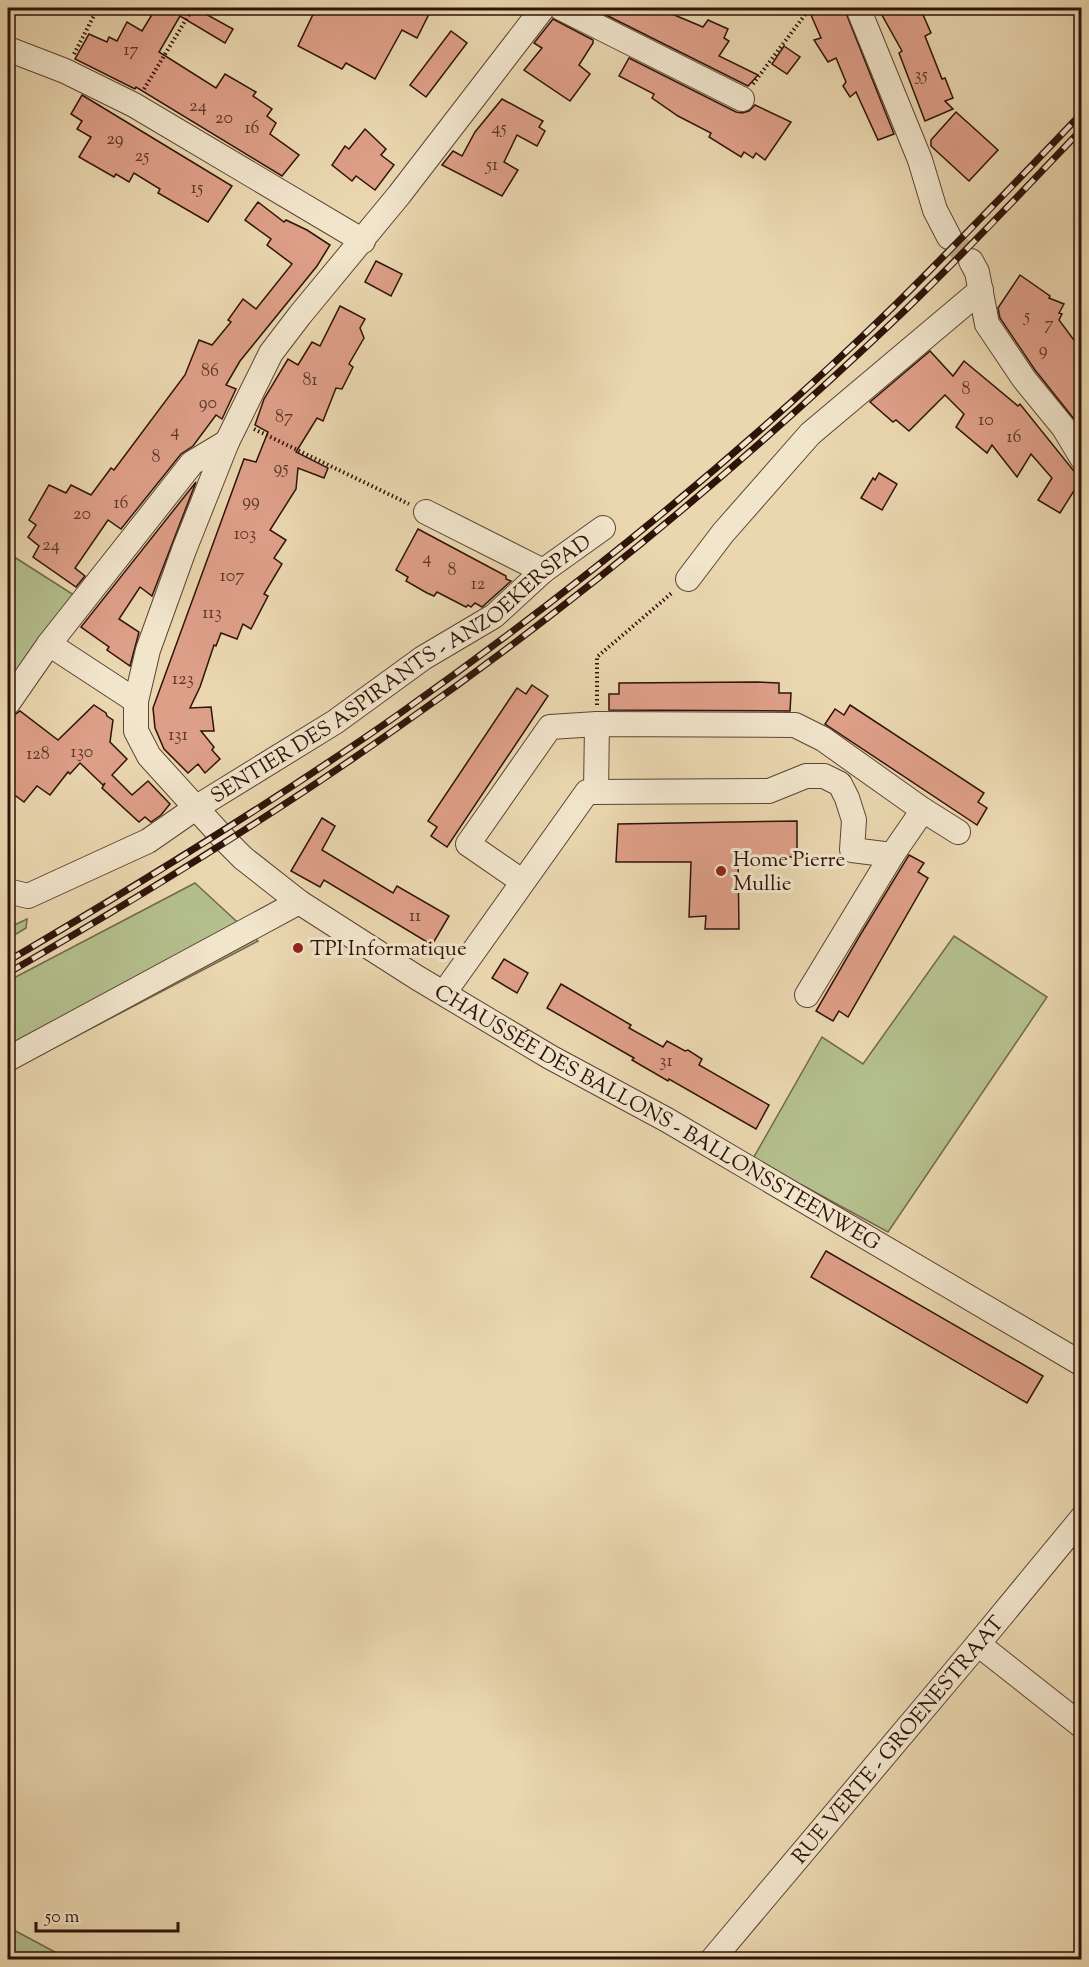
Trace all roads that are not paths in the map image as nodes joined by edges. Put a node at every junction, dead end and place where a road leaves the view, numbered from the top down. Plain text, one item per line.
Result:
1 (543, 8) edge
2 (561, 8) edge
3 (858, 8) edge
4 (8, 49) edge
5 (742, 99) road end
6 (949, 237) tunnel mouth
7 (363, 241) junction
8 (971, 261) tunnel mouth
9 (981, 290) junction
10 (233, 432) junction
11 (1080, 451) edge
12 (426, 512) road end
13 (603, 528) dead end
14 (543, 571) junction
15 (688, 579) road end
16 (49, 644) junction
17 (136, 701) junction
18 (8, 703) edge
19 (597, 724) junction
20 (596, 792) junction
21 (197, 807) junction
22 (923, 810) junction
23 (958, 832) dead end
24 (892, 855) junction
25 (523, 882) junction
26 (8, 891) edge
27 (299, 902) junction
28 (444, 993) junction
29 (807, 995) dead end
30 (8, 1059) edge
31 (1082, 1364) edge
32 (1082, 1518) edge
33 (978, 1644) junction
34 (1082, 1726) edge
35 (712, 1959) edge

1 - 7 street, CHAUSSÉE DES BALLONS - BALLONSSTEENWEG
2 - 5 street
3 - 6 street
4 - 7 street
7 - 10 street, CHAUSSÉE DES BALLONS - BALLONSSTEENWEG
8 - 9 street
9 - 11 street
9 - 15 street
10 - 16 street
10 - 17 street, CHAUSSÉE DES BALLONS - BALLONSSTEENWEG
12 - 14 street
13 - 14 street, SENTIER DES ASPIRANTS - ANZOEKERSPAD
14 - 21 street, SENTIER DES ASPIRANTS - ANZOEKERSPAD
16 - 17 street
16 - 18 street
17 - 21 street, CHAUSSÉE DES BALLONS - BALLONSSTEENWEG
19 - 20 street
19 - 22 street
19 - 25 street
20 - 24 street
20 - 25 street
21 - 26 street, SENTIER DES ASPIRANTS - ANZOEKERSPAD
21 - 27 street, CHAUSSÉE DES BALLONS - BALLONSSTEENWEG
22 - 23 street
22 - 24 street
24 - 29 street
25 - 28 street
27 - 28 street, CHAUSSÉE DES BALLONS - BALLONSSTEENWEG
27 - 30 street
28 - 31 street, CHAUSSÉE DES BALLONS - BALLONSSTEENWEG
32 - 33 street, RUE VERTE - GROENESTRAAT
33 - 34 street
33 - 35 street, RUE VERTE - GROENESTRAAT

